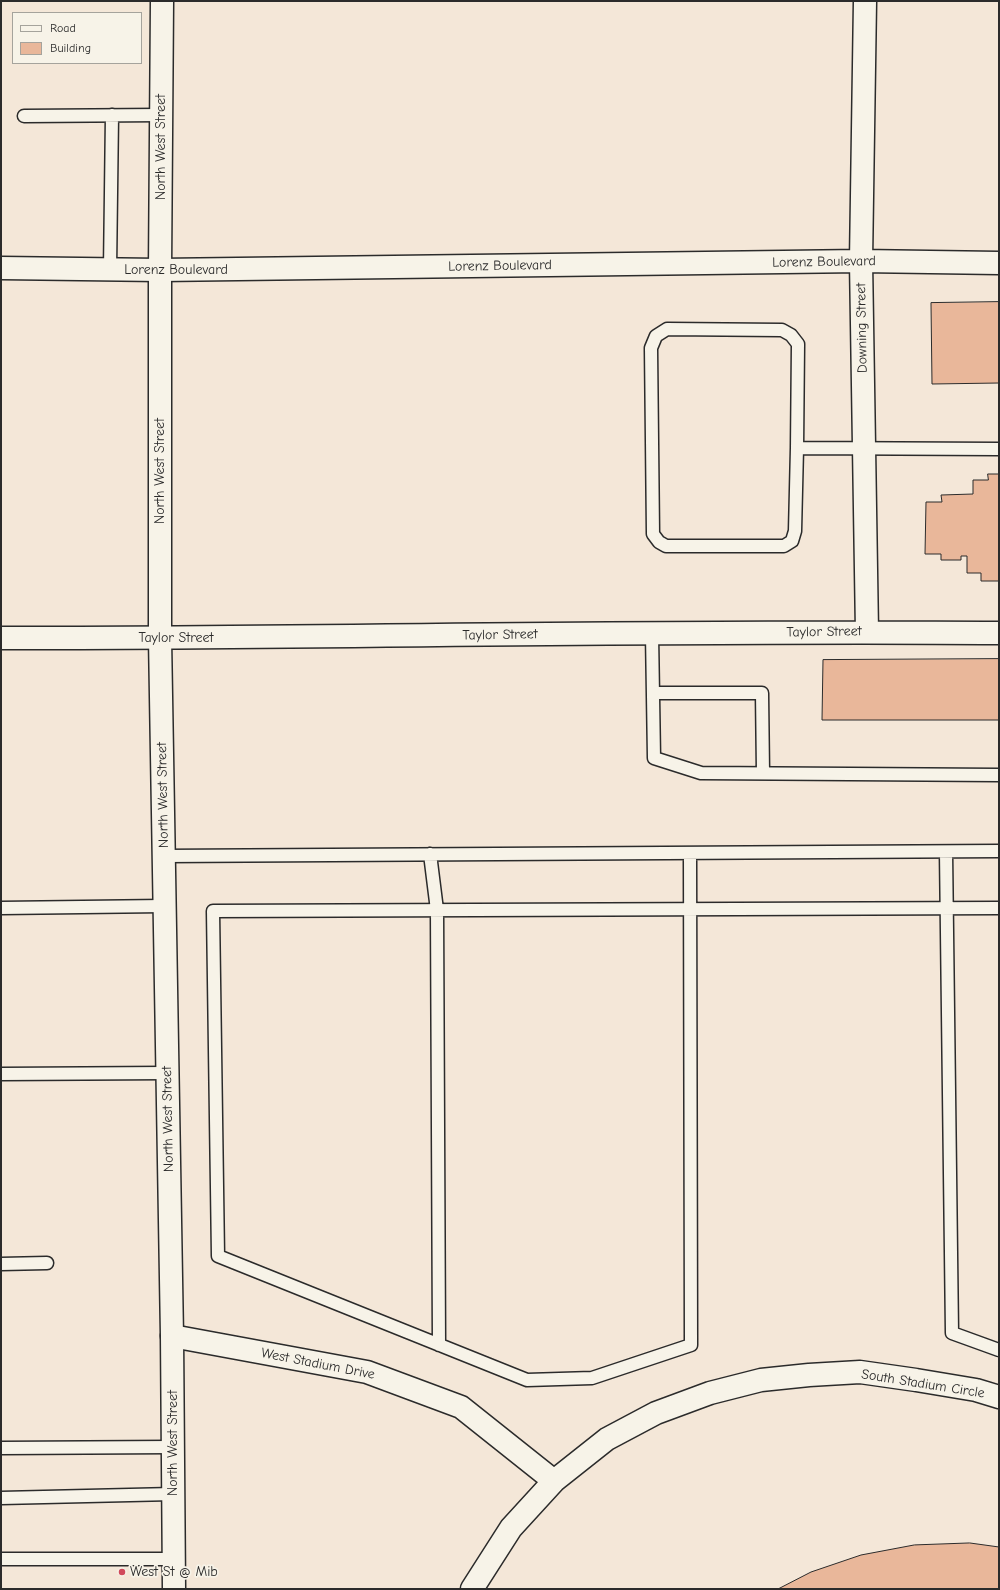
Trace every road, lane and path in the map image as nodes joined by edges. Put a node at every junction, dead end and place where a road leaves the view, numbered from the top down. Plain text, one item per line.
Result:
1 (162, 1) edge
2 (865, 1) edge
3 (24, 116) dead end
4 (112, 116) junction
5 (161, 116) junction
6 (860, 261) junction
7 (999, 262) edge
8 (1, 268) edge
9 (110, 270) junction
10 (160, 270) junction
11 (797, 448) junction
12 (864, 449) junction
13 (999, 449) edge
14 (867, 632) junction
15 (999, 632) edge
16 (652, 634) junction
17 (1, 638) edge
18 (160, 638) junction
19 (653, 693) junction
20 (763, 773) junction
21 (999, 775) edge
22 (946, 852) junction
23 (999, 852) edge
24 (690, 853) junction
25 (430, 854) junction
26 (164, 856) junction
27 (164, 906) junction
28 (1, 908) edge
29 (947, 908) junction
30 (999, 908) edge
31 (690, 909) junction
32 (437, 910) junction
33 (167, 1073) junction
34 (1, 1074) edge
35 (47, 1263) dead end
36 (1, 1264) edge
37 (172, 1336) junction
38 (438, 1345) junction
39 (999, 1350) edge
40 (999, 1397) edge
41 (172, 1447) junction
42 (1, 1448) edge
43 (554, 1481) junction
44 (173, 1494) junction
45 (1, 1498) edge
46 (173, 1559) junction
47 (1, 1560) edge
48 (174, 1589) edge
49 (472, 1589) edge

1 - 5 street, North West Street
2 - 6 street, Downing Street
3 - 4 lane
4 - 5 lane
4 - 9 lane
5 - 10 street, North West Street
6 - 7 street, Lorenz Boulevard
6 - 10 street, Lorenz Boulevard
6 - 12 street, Downing Street
8 - 9 street, Lorenz Boulevard
9 - 10 street, Lorenz Boulevard
10 - 18 street, North West Street
11 - 11 lane
11 - 12 lane
12 - 13 lane
12 - 14 street, Downing Street
14 - 15 street, Taylor Street
14 - 16 street, Taylor Street
16 - 18 street, Taylor Street
16 - 19 lane
17 - 18 street, Taylor Street
18 - 26 street, North West Street
19 - 20 lane
19 - 20 lane
20 - 21 lane
22 - 23 lane
22 - 24 lane
22 - 29 lane
24 - 25 lane
24 - 31 lane
25 - 26 lane
25 - 32 lane
26 - 27 street, North West Street
27 - 28 lane
27 - 33 street, North West Street
29 - 30 lane
29 - 31 lane
29 - 39 lane
31 - 32 lane
31 - 38 lane
32 - 38 lane
32 - 38 lane
33 - 34 lane
33 - 37 street, North West Street
35 - 36 lane
37 - 41 street, North West Street
37 - 43 street, West Stadium Drive
40 - 43 street, South Stadium Circle
41 - 42 lane
41 - 44 street, North West Street
43 - 49 street, South Stadium Circle
44 - 45 lane
44 - 46 street, North West Street
46 - 47 lane
46 - 48 street, North West Street

